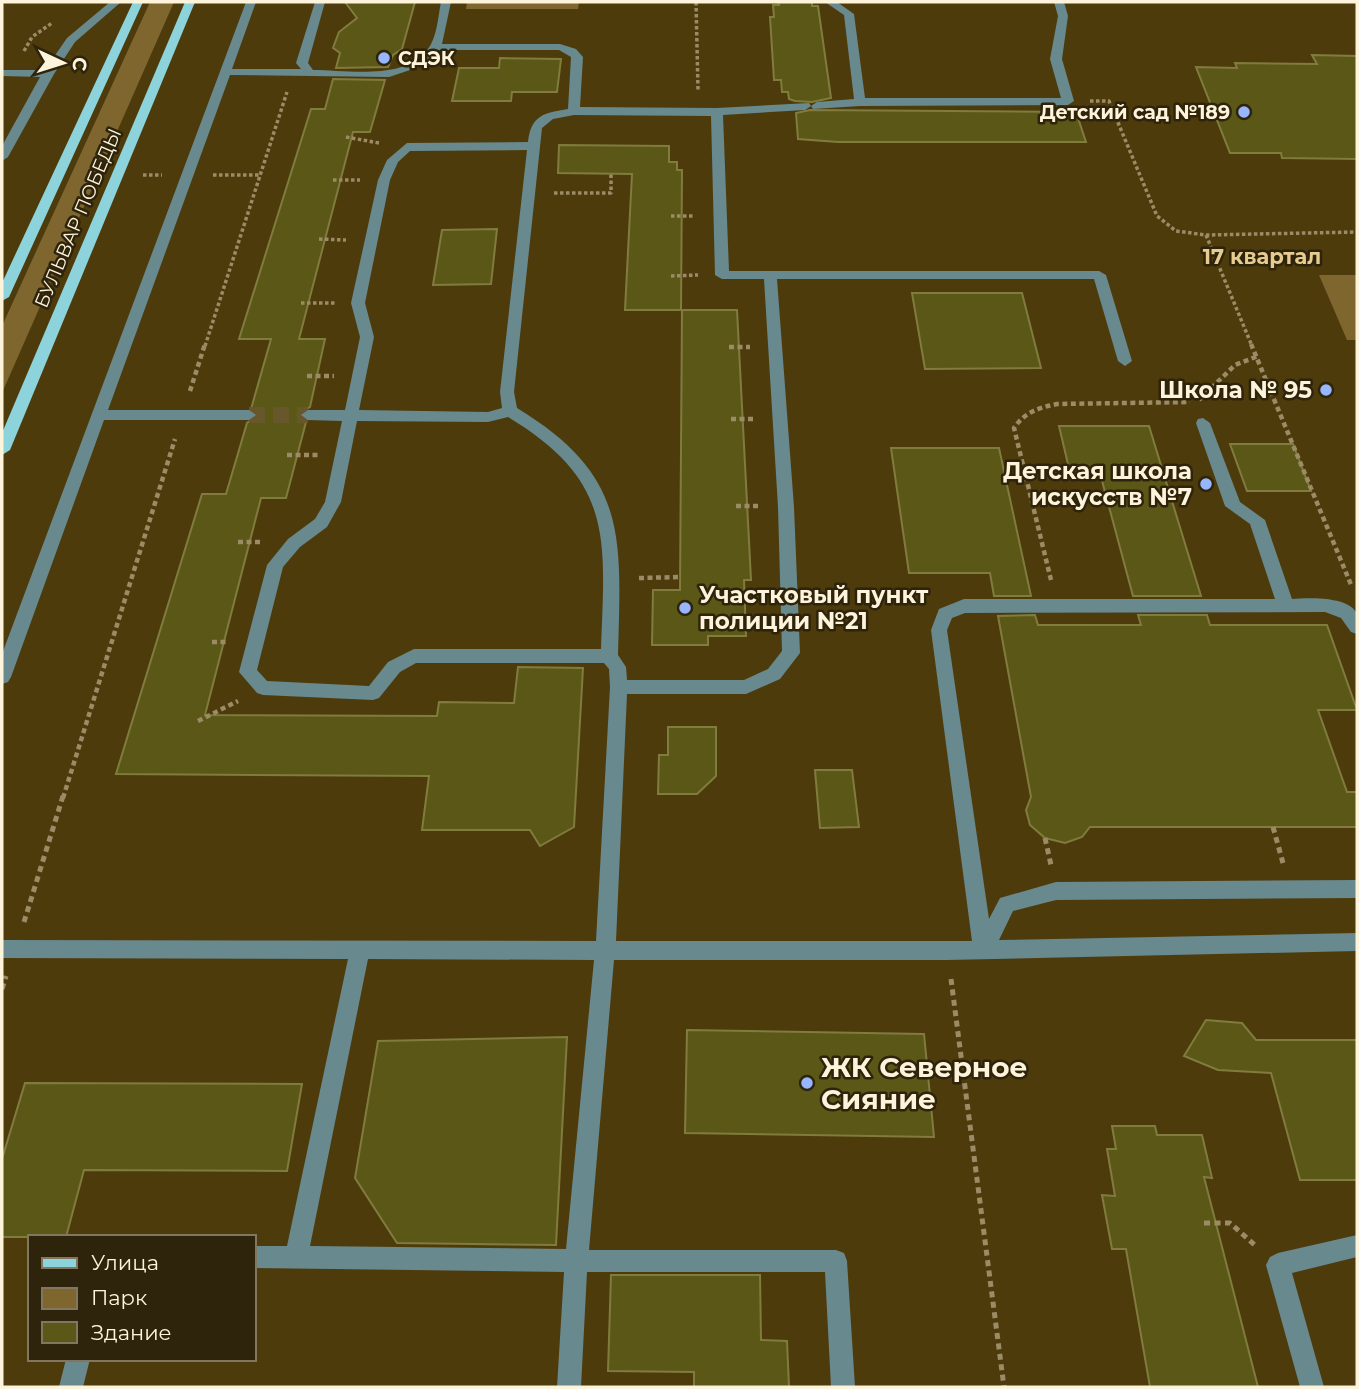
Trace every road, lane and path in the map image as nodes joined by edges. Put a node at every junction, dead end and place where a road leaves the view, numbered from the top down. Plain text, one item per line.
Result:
1 (116, 2) edge
2 (138, 2) edge
3 (190, 2) edge
4 (251, 2) edge
5 (320, 2) edge
6 (446, 2) edge
7 (696, 2) edge
8 (830, 2) edge
9 (1059, 2) edge
10 (61, 16) dead end
11 (438, 47) junction
12 (226, 72) junction
13 (6, 73) edge
14 (293, 73) junction
15 (310, 73) junction
16 (48, 74) junction
17 (1109, 101) dead end
18 (860, 102) junction
19 (574, 111) junction
20 (699, 112) junction
21 (717, 112) junction
22 (534, 146) junction
23 (2, 157) edge
24 (611, 174) dead end
25 (531, 193) junction
26 (1357, 232) edge
27 (1206, 235) junction
28 (770, 275) junction
29 (2, 297) edge
30 (301, 303) dead end
31 (358, 303) junction
32 (1258, 356) junction
33 (1125, 361) dead end
34 (510, 411) junction
35 (100, 415) junction
36 (250, 415) tunnel mouth
37 (308, 415) tunnel mouth
38 (353, 415) junction
39 (183, 416) junction
40 (1203, 424) dead end
41 (2, 450) edge
42 (680, 577) dead end
43 (611, 579) junction
44 (1057, 606) junction
45 (1286, 606) junction
46 (1352, 620) edge
47 (609, 656) junction
48 (2, 677) edge
49 (619, 687) junction
50 (263, 688) junction
51 (198, 721) dead end
52 (1357, 889) edge
53 (1357, 943) edge
54 (8, 949) edge
55 (983, 950) junction
56 (360, 951) junction
57 (947, 951) junction
58 (605, 952) junction
59 (2, 989) edge
60 (1204, 1223) dead end
61 (1357, 1246) edge
62 (256, 1257) edge
63 (296, 1257) junction
64 (576, 1261) junction
65 (1278, 1265) junction
66 (78, 1361) edge
67 (71, 1387) edge
68 (569, 1387) edge
69 (843, 1387) edge
70 (1004, 1387) edge
71 (1312, 1387) edge

1 - 16 street
2 - 29 main road, БУЛЬВАР ПОБЕДЫ
3 - 41 main road, БУЛЬВАР ПОБЕДЫ
4 - 12 street
5 - 15 street
6 - 11 street
7 - 20 path
8 - 18 street
9 - 18 street
10 - 13 path
11 - 15 street
11 - 19 street
12 - 14 street
12 - 35 street
13 - 16 street
14 - 15 street
14 - 39 path
16 - 23 street
17 - 27 path
18 - 21 street
19 - 20 street
19 - 22 street
20 - 21 street
21 - 28 street
22 - 25 street
22 - 31 street
24 - 25 path
25 - 34 street
26 - 27 path
27 - 32 path
28 - 33 street
28 - 49 street
30 - 31 path
31 - 38 street
32 - 44 path
32 - 46 path
34 - 38 street
34 - 43 street
35 - 39 street
35 - 48 street
36 - 39 street
37 - 38 street
38 - 50 street
39 - 54 path
40 - 45 street
42 - 43 path
43 - 47 street
44 - 45 street
44 - 55 street
45 - 46 street
47 - 49 street
47 - 50 street
49 - 58 street
50 - 51 path
52 - 55 street
53 - 55 street
54 - 56 street
54 - 59 path
55 - 57 street
56 - 58 street
56 - 63 street
57 - 58 street
57 - 70 path
58 - 64 street
60 - 65 path
61 - 65 street
62 - 63 street
63 - 64 street
64 - 68 street
64 - 69 street
65 - 71 street
66 - 67 street

